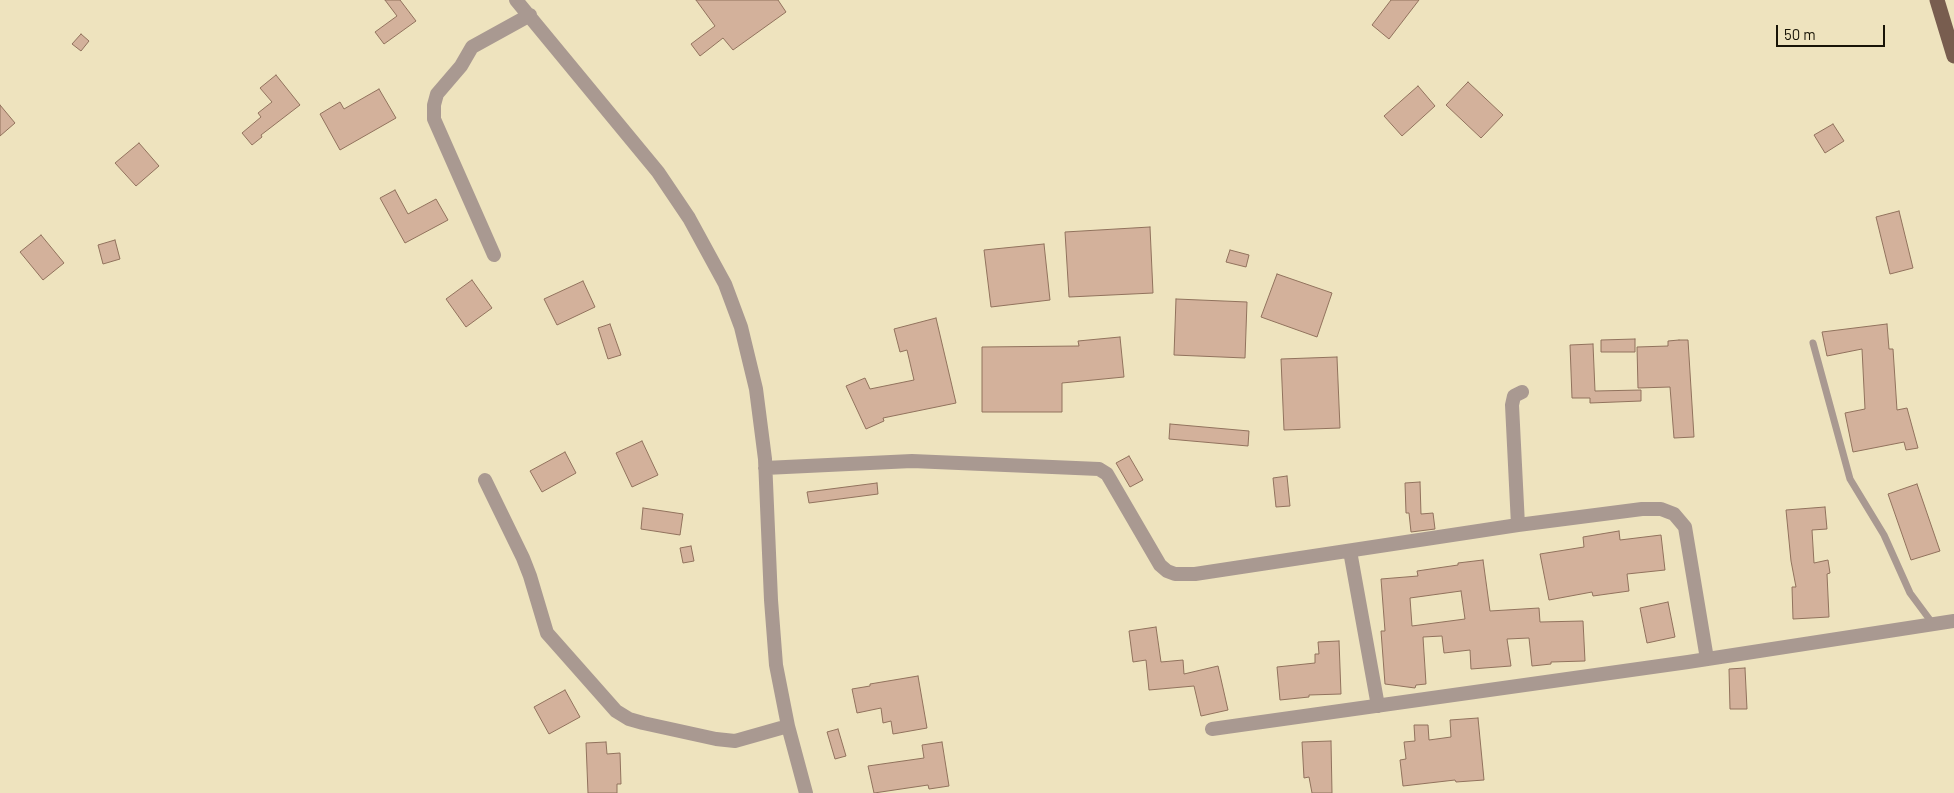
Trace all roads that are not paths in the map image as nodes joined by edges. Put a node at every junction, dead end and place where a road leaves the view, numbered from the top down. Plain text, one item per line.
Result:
1 (516, 0) edge
2 (1937, 0) edge
3 (530, 15) junction
4 (1954, 56) edge
5 (494, 255) dead end
6 (1813, 343) dead end
7 (1522, 392) dead end
8 (765, 468) junction
9 (486, 480) dead end
10 (1518, 525) junction
11 (1350, 551) junction
12 (1954, 622) edge
13 (1933, 625) junction
14 (1707, 659) junction
15 (1378, 706) junction
16 (788, 726) junction
17 (1212, 729) dead end
18 (806, 793) edge

1 - 3 street
2 - 4 main road
3 - 5 street
3 - 8 street
6 - 13 lane
7 - 10 street
8 - 11 street
8 - 16 street
9 - 16 street
10 - 11 street
10 - 14 street
11 - 15 street
12 - 13 street
13 - 14 street
14 - 15 street
15 - 17 street
16 - 18 street

